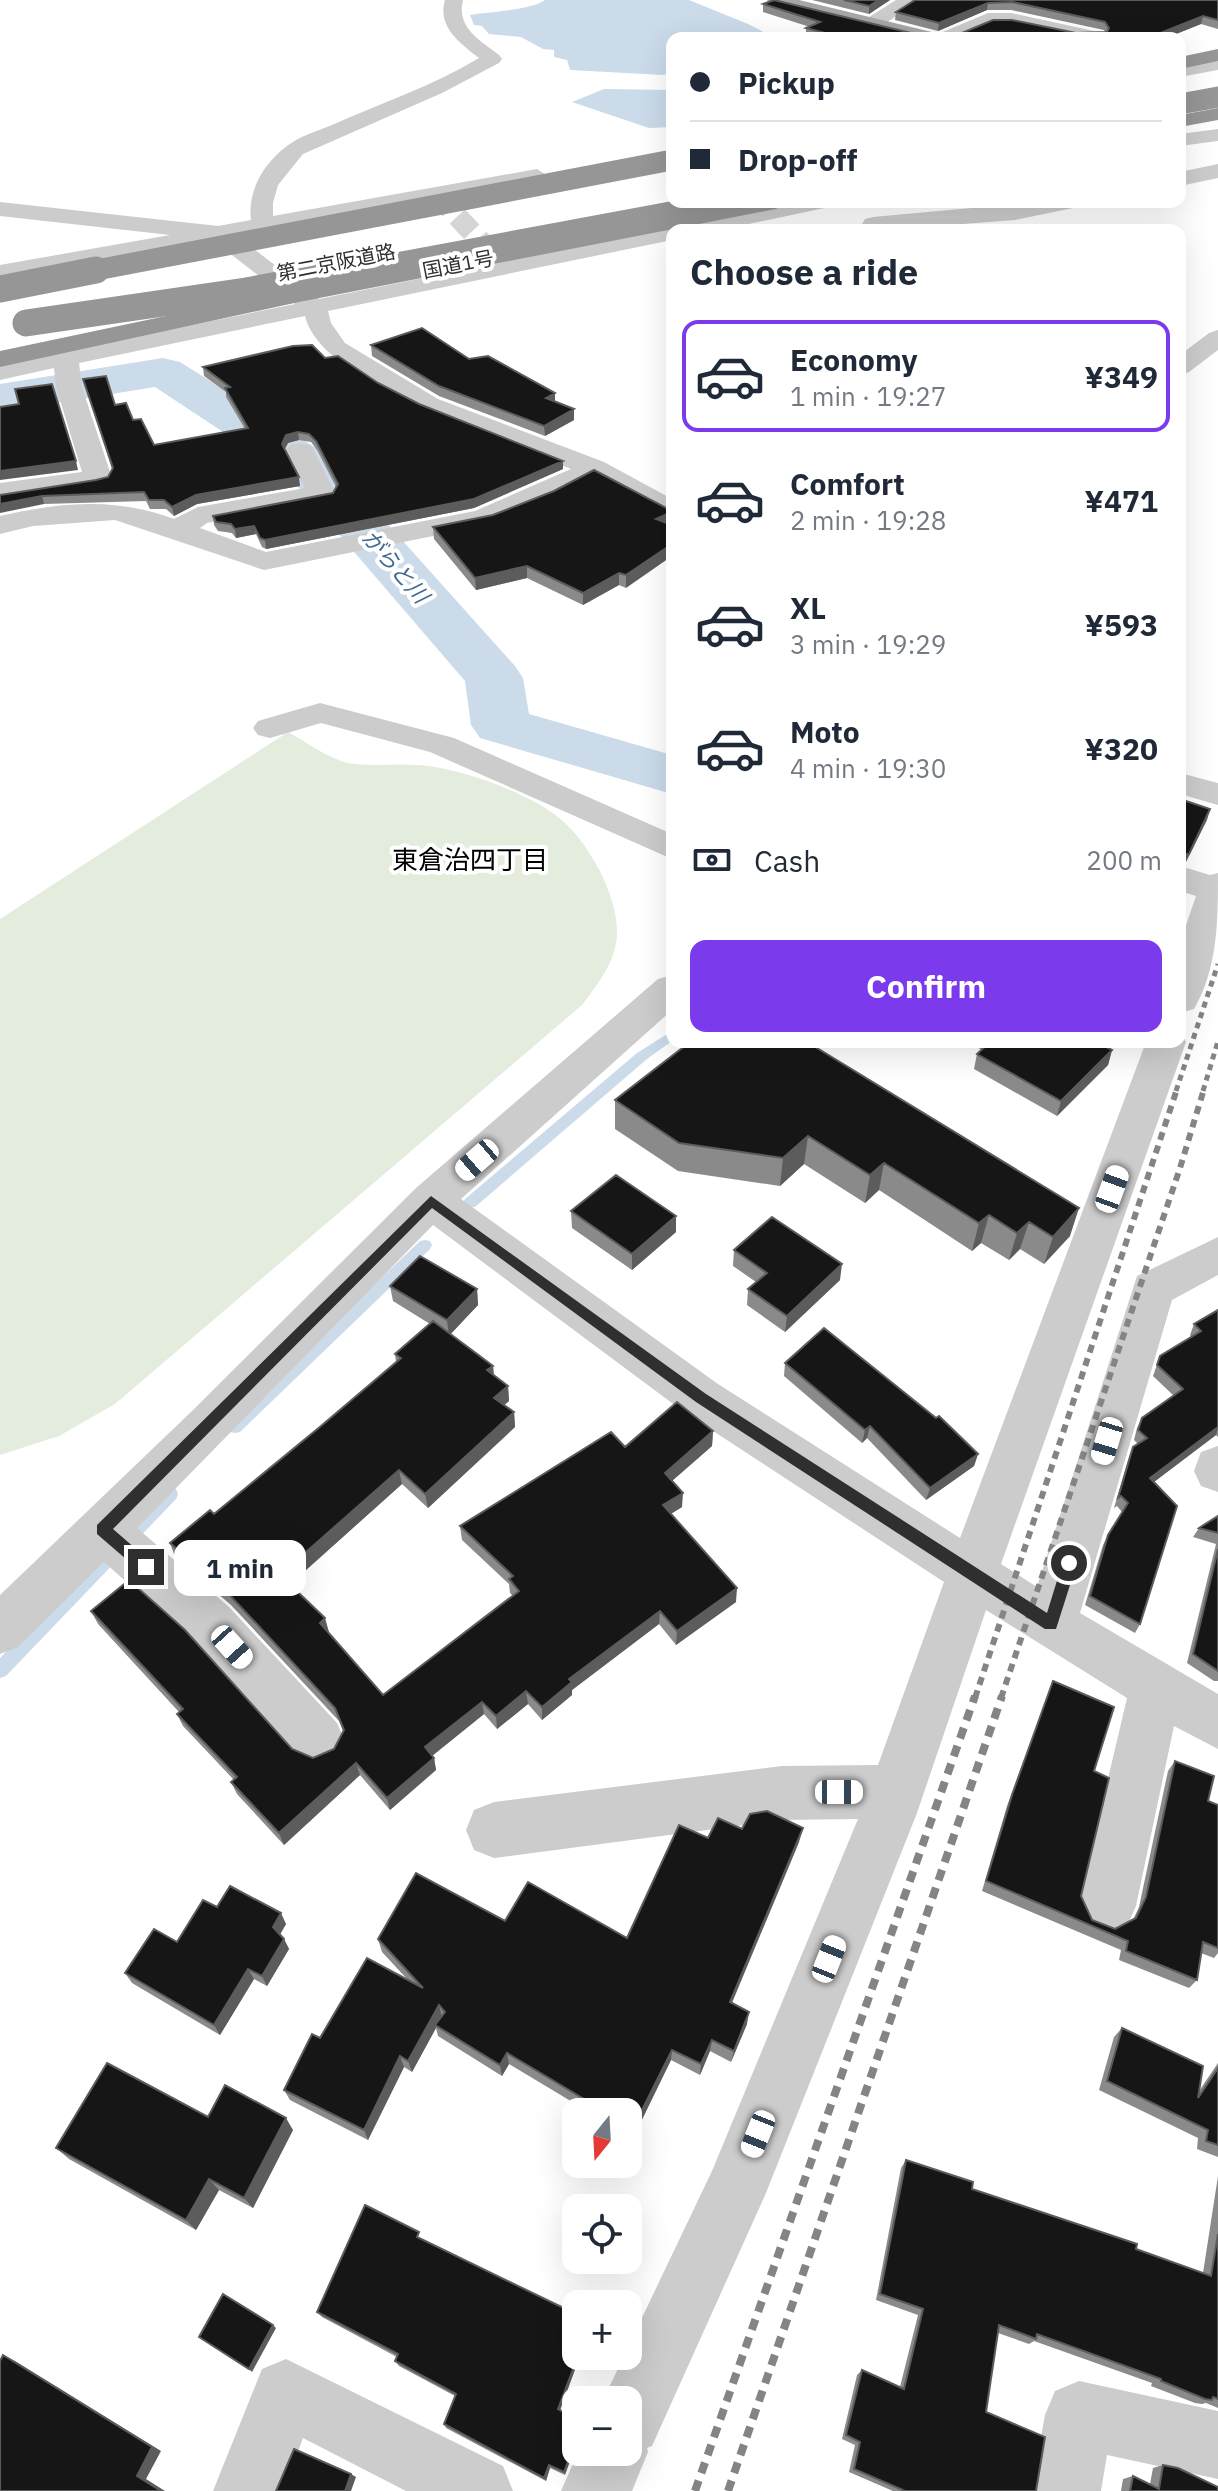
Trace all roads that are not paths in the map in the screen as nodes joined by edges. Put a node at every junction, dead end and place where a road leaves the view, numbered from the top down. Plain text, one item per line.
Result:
1 (454, 0) edge
2 (776, 0) edge
3 (905, 0) edge
4 (873, 23) junction
5 (909, 32) edge
6 (959, 32) edge
7 (1076, 32) edge
8 (1218, 37) edge
9 (1186, 43) edge
10 (1218, 55) edge
11 (1186, 62) edge
12 (1218, 63) edge
13 (1186, 69) edge
14 (1218, 80) edge
15 (1186, 86) edge
16 (1218, 97) edge
17 (1186, 99) edge
18 (1218, 107) edge
19 (1186, 113) edge
20 (1218, 114) edge
21 (1186, 115) edge
22 (1186, 116) edge
23 (1218, 135) edge
24 (1186, 139) edge
25 (666, 152) edge
26 (666, 161) edge
27 (1218, 171) edge
28 (666, 172) edge
29 (422, 175) dead end
30 (1186, 178) edge
31 (666, 181) edge
32 (436, 194) junction
33 (666, 200) edge
34 (692, 208) edge
35 (748, 208) edge
36 (792, 208) edge
37 (1040, 208) edge
38 (0, 209) edge
39 (263, 223) junction
40 (672, 224) edge
41 (716, 224) edge
42 (873, 224) dead end
43 (666, 225) edge
44 (218, 233) junction
45 (666, 234) edge
46 (233, 260) junction
47 (0, 272) edge
48 (0, 289) edge
49 (307, 301) junction
50 (0, 303) edge
51 (26, 323) junction
52 (0, 328) edge
53 (1218, 338) edge
54 (66, 358) junction
55 (0, 359) edge
56 (1186, 362) edge
57 (0, 372) edge
58 (300, 451) dead end
59 (594, 468) junction
60 (0, 492) edge
61 (666, 508) edge
62 (0, 525) edge
63 (178, 529) junction
64 (270, 728) dead end
65 (1186, 785) edge
66 (1218, 794) edge
67 (666, 845) edge
68 (1186, 879) edge
69 (1217, 887) edge
70 (1186, 982) edge
71 (666, 993) edge
72 (1164, 1048) edge
73 (431, 1200) junction
74 (1218, 1254) edge
75 (102, 1529) junction
76 (973, 1572) junction
77 (1051, 1624) junction
78 (0, 1630) edge
79 (1156, 1686) junction
80 (1218, 1723) edge
81 (318, 1741) dead end
82 (896, 1792) junction
83 (494, 1830) dead end
84 (1107, 1906) dead end
85 (642, 2392) edge
86 (1218, 2445) edge
87 (608, 2466) edge
88 (248, 2491) edge
89 (478, 2491) edge
90 (596, 2491) edge
91 (1066, 2491) edge

1 - 39 street
2 - 4 main road
3 - 4 street
4 - 5 main road
6 - 7 street
8 - 9 street
10 - 11 highway
12 - 13 street
14 - 15 highway
16 - 19 highway, bridge
17 - 18 main road
18 - 21 highway
20 - 22 highway
23 - 24 street
25 - 32 street
26 - 48 highway, bridge
27 - 30 street
28 - 46 highway, bridge
29 - 32 street
31 - 46 highway, 第二京阪道路
32 - 39 street
33 - 51 highway, 第二京阪道路, bridge
34 - 51 highway, bridge
35 - 40 highway, 国道1号
36 - 41 street
37 - 42 street
38 - 44 street
39 - 44 street
43 - 49 highway, 国道1号
44 - 47 street
44 - 49 street
45 - 49 street
46 - 50 highway, 第二京阪道路
49 - 54 street
49 - 55 highway, 国道1号
49 - 59 street
51 - 52 highway, 第二京阪道路
53 - 56 street
54 - 57 street
54 - 60 street
58 - 63 street
59 - 61 street
59 - 63 street
62 - 63 street
64 - 67 street
65 - 66 street
68 - 69 street
69 - 70 street
71 - 73 street
72 - 76 street
73 - 75 street
73 - 76 street
74 - 77 street
75 - 78 street
75 - 81 street
76 - 77 street
76 - 82 street
77 - 79 street
79 - 80 street
79 - 84 street
82 - 83 street
82 - 85 street
86 - 91 street
87 - 90 street
88 - 89 street

